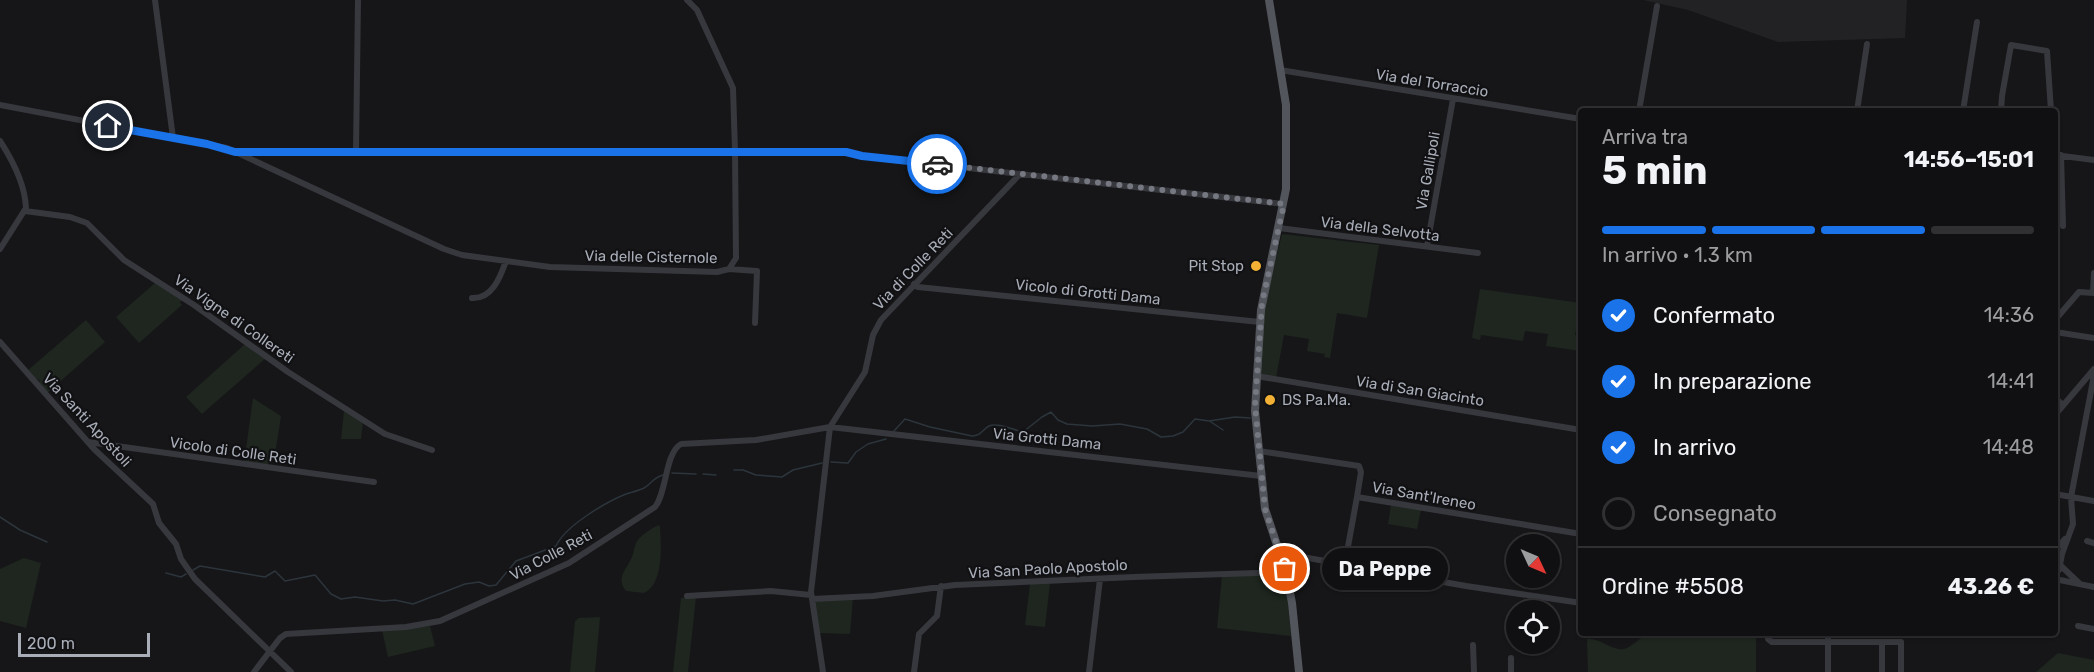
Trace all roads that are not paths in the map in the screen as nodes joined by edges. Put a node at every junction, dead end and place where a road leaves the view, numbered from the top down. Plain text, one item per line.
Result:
1 (155, 0) edge
2 (358, 0) edge
3 (687, 0) edge
4 (1269, 0) edge
5 (1657, 6) dead end
6 (1977, 22) dead end
7 (1867, 44) dead end
8 (1280, 70) junction
9 (1453, 99) junction
10 (0, 105) edge
11 (1640, 108) edge
12 (1857, 108) edge
13 (1963, 108) edge
14 (2001, 108) edge
15 (2050, 108) edge
16 (1578, 119) edge
17 (173, 138) junction
18 (0, 141) edge
19 (356, 151) junction
20 (735, 151) junction
21 (235, 152) junction
22 (2058, 155) edge
23 (2094, 160) edge
24 (1020, 174) junction
25 (1284, 204) junction
26 (25, 211) junction
27 (2064, 226) dead end
28 (1279, 228) junction
29 (1427, 246) junction
30 (0, 249) edge
31 (1478, 253) dead end
32 (506, 261) junction
33 (729, 269) junction
34 (2094, 273) edge
35 (914, 284) junction
36 (2093, 293) edge
37 (472, 298) dead end
38 (2058, 316) edge
39 (1260, 322) junction
40 (755, 323) dead end
41 (2058, 333) edge
42 (2094, 339) edge
43 (0, 342) edge
44 (2094, 369) edge
45 (2094, 375) edge
46 (1256, 376) junction
47 (2058, 401) edge
48 (2063, 405) junction
49 (2058, 411) edge
50 (830, 428) junction
51 (1578, 430) edge
52 (88, 442) junction
53 (432, 450) dead end
54 (1259, 451) junction
55 (1261, 476) junction
56 (375, 482) dead end
57 (2058, 495) edge
58 (1357, 496) junction
59 (2071, 497) junction
60 (2094, 501) edge
61 (1578, 533) edge
62 (2069, 534) junction
63 (2058, 547) edge
64 (1280, 553) junction
65 (2058, 562) edge
66 (1345, 563) junction
67 (1286, 572) junction
68 (2058, 578) edge
69 (1100, 579) junction
70 (2080, 584) junction
71 (941, 586) junction
72 (2094, 587) edge
73 (687, 596) dead end
74 (812, 597) junction
75 (1578, 603) edge
76 (2078, 626) dead end
77 (2094, 629) edge
78 (1768, 636) edge
79 (1828, 636) edge
80 (1828, 642) junction
81 (1882, 642) junction
82 (1473, 645) dead end
83 (270, 650) junction
84 (1511, 658) dead end
85 (254, 672) edge
86 (291, 672) edge
87 (823, 672) edge
88 (914, 672) edge
89 (1089, 672) edge
90 (1299, 672) edge
91 (1474, 672) edge
92 (1511, 672) edge
93 (1828, 672) edge
94 (1882, 672) edge
95 (1900, 672) edge

1 - 17 street
2 - 19 street
3 - 20 street, Via delle Cisternole
4 - 8 main road
5 - 11 street
6 - 13 street
7 - 12 street
8 - 9 street, Via del Torraccio
8 - 25 main road
9 - 16 street, Via del Torraccio
9 - 29 street, Via Gallipoli
10 - 17 street, Via delle Cisternole
14 - 15 street
17 - 21 street, Via delle Cisternole
18 - 26 street
19 - 20 street
19 - 21 street
20 - 24 street
20 - 33 street, Via delle Cisternole
21 - 32 street, Via delle Cisternole
22 - 23 street
22 - 27 street
24 - 25 street
24 - 35 street, Via di Colle Reti
25 - 28 main road
26 - 30 street
26 - 53 street, Via Vigne di Collereti
28 - 29 street, Via della Selvotta
28 - 39 main road
29 - 31 street, Via della Selvotta
32 - 33 street, Via delle Cisternole
32 - 37 street
33 - 40 street
34 - 36 street
35 - 39 street, Vicolo di Grotti Dama
35 - 50 street, Via di Colle Reti
36 - 38 street
39 - 46 main road
41 - 42 street
43 - 52 street, Via Santi Apostoli
44 - 48 street
45 - 59 street
46 - 51 street, Via di San Giacinto
46 - 54 main road
47 - 48 street
48 - 49 street
50 - 55 street, Via Grotti Dama
50 - 74 street
50 - 83 street, Via Colle Reti
52 - 56 street, Vicolo di Colle Reti
52 - 83 street, Via Santi Apostoli
54 - 55 main road
54 - 58 street, Via Sant'Ireneo
55 - 64 main road
57 - 59 street
58 - 61 street, Via Sant'Ireneo
58 - 66 street
59 - 60 street
59 - 62 street
62 - 63 street
62 - 65 street
64 - 66 street
64 - 67 main road
65 - 70 street
66 - 75 street
67 - 69 street, Via San Paolo Apostolo
67 - 90 main road
68 - 70 street
69 - 71 street, Via San Paolo Apostolo
69 - 89 street
70 - 72 street
71 - 74 street, Via San Paolo Apostolo
71 - 88 street
73 - 74 street, Via San Paolo Apostolo
74 - 87 street
76 - 77 street
78 - 80 street
79 - 80 street
80 - 81 street
80 - 93 street
81 - 94 street
81 - 95 street
82 - 91 street
83 - 85 street, Via Colle Reti
83 - 86 street, Via Santi Apostoli
84 - 92 street

